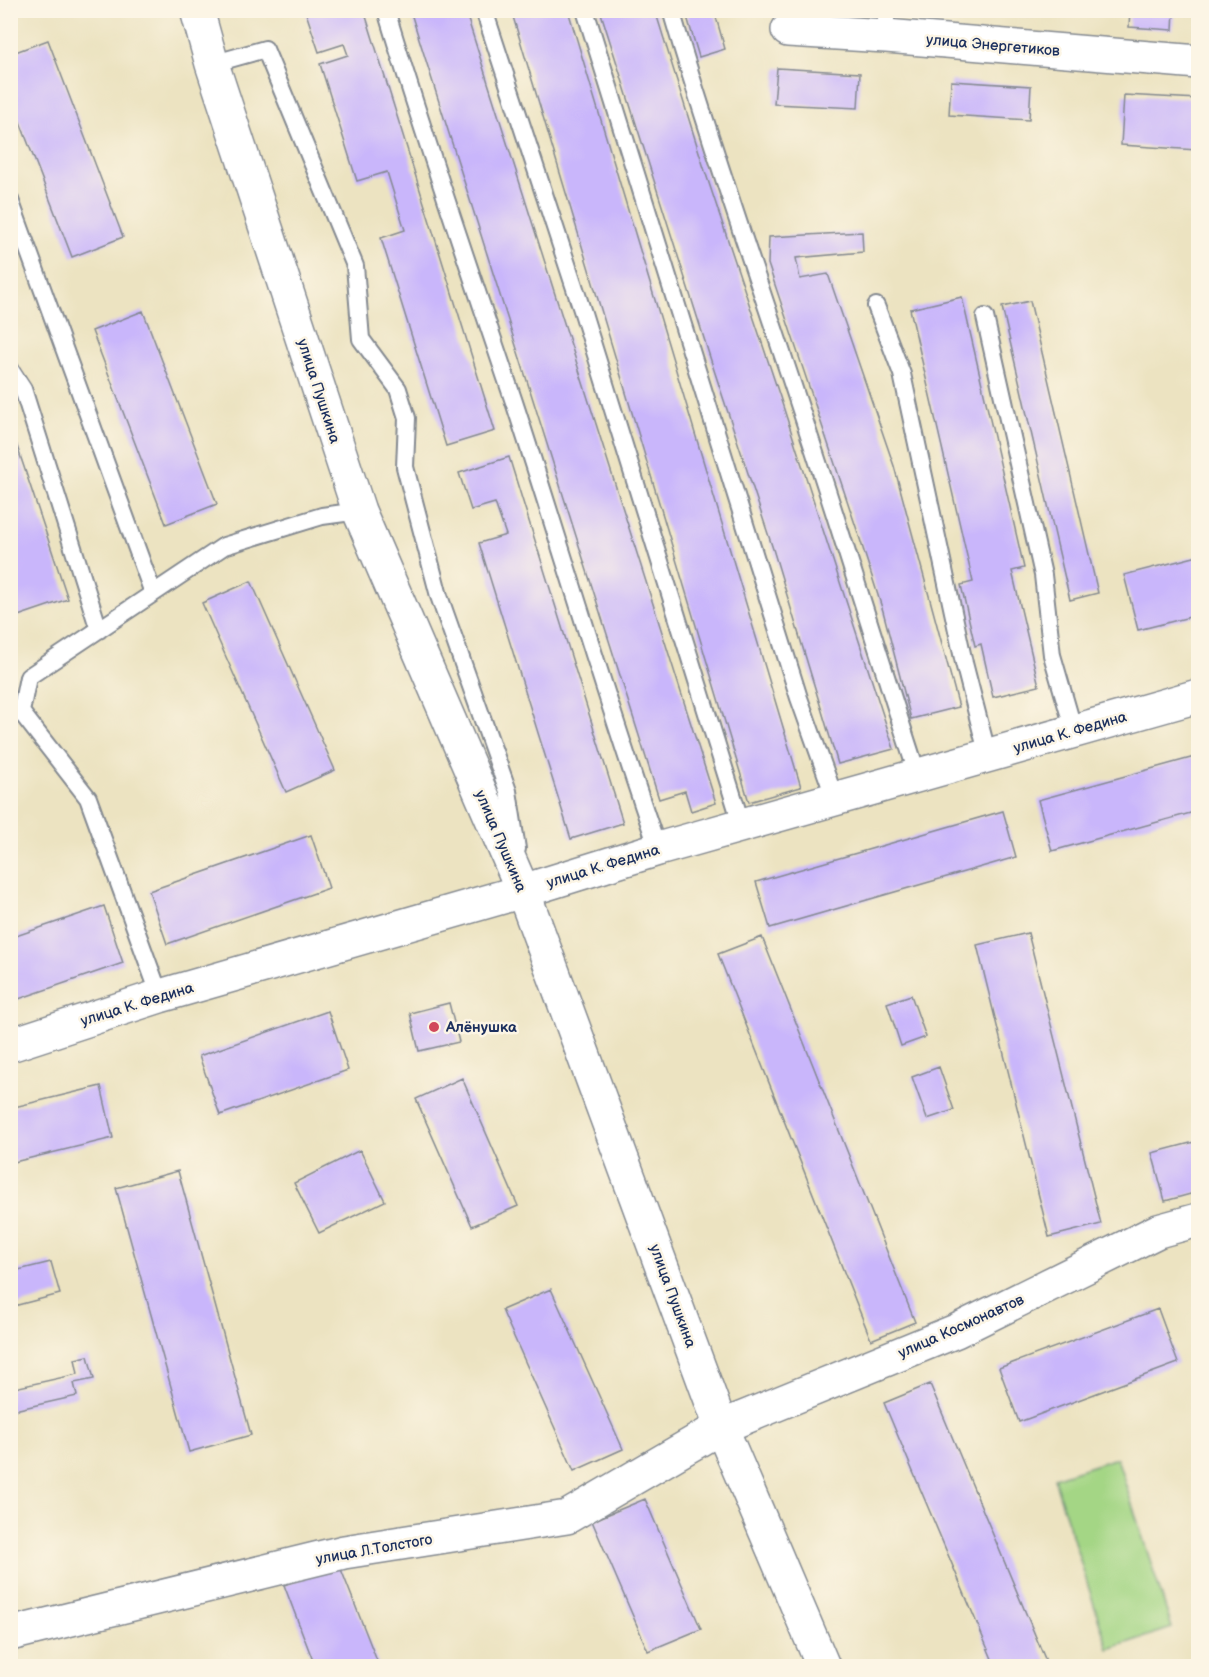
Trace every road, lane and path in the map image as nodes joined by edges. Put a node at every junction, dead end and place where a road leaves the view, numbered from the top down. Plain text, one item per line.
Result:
1 (197, 10) edge
2 (386, 10) edge
3 (484, 10) edge
4 (585, 10) edge
5 (670, 10) edge
6 (886, 23) edge
7 (788, 30) dead end
8 (1198, 62) edge
9 (212, 64) junction
10 (10, 200) edge
11 (876, 306) dead end
12 (985, 317) dead end
13 (10, 369) edge
14 (359, 511) junction
15 (153, 593) junction
16 (99, 630) junction
17 (1198, 696) edge
18 (16, 714) edge
19 (1074, 731) junction
20 (988, 756) junction
21 (918, 776) junction
22 (836, 799) junction
23 (742, 826) junction
24 (658, 849) junction
25 (523, 891) junction
26 (160, 996) junction
27 (10, 1045) edge
28 (1198, 1220) edge
29 (721, 1427) junction
30 (10, 1634) edge
31 (823, 1666) edge

1 - 9 street, улица Пушкина
2 - 24 lane
3 - 23 lane
4 - 22 lane
5 - 21 lane
6 - 7 street, улица Энергетиков
6 - 8 street, улица Энергетиков
9 - 14 street, улица Пушкина
9 - 25 lane
10 - 15 lane
11 - 20 lane
12 - 19 lane
13 - 16 lane
14 - 15 lane
14 - 25 street, улица Пушкина
15 - 16 lane
16 - 18 lane
17 - 19 street, улица К. Федина
18 - 26 lane
19 - 20 street, улица К. Федина
20 - 21 street, улица К. Федина
21 - 22 street, улица К. Федина
22 - 23 street, улица К. Федина
23 - 24 street, улица К. Федина
24 - 25 street, улица К. Федина
25 - 26 street, улица К. Федина
25 - 29 street, улица Пушкина
26 - 27 street, улица К. Федина
28 - 29 street, улица Космонавтов
29 - 30 street, улица Л.Толстого
29 - 31 street, улица Пушкина

